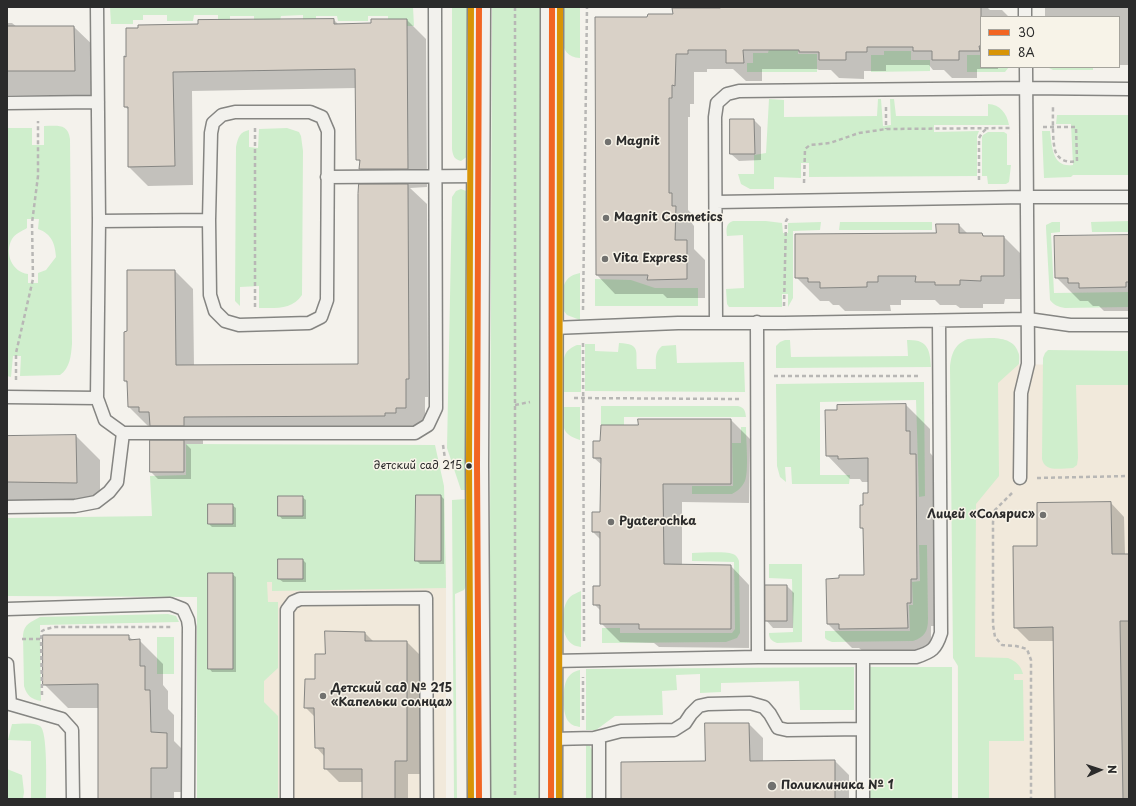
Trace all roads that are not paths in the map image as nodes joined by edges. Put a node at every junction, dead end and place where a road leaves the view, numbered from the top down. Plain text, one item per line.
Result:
1 (97, 7) edge
2 (435, 7) edge
3 (479, 7) edge
4 (552, 7) edge
5 (1026, 68) edge
6 (1026, 88) junction
7 (1129, 89) edge
8 (98, 102) junction
9 (7, 103) edge
10 (435, 175) junction
11 (478, 176) junction
12 (327, 177) junction
13 (1026, 197) junction
14 (1129, 197) edge
15 (716, 202) junction
16 (209, 220) junction
17 (99, 222) junction
18 (1028, 319) junction
19 (939, 321) junction
20 (716, 322) junction
21 (757, 322) junction
22 (1129, 326) edge
23 (553, 328) junction
24 (11, 397) edge
25 (97, 398) junction
26 (123, 432) junction
27 (1020, 478) road end
28 (7, 507) edge
29 (7, 609) edge
30 (758, 657) junction
31 (863, 657) junction
32 (552, 661) junction
33 (7, 664) edge
34 (862, 729) junction
35 (599, 737) junction
36 (552, 739) junction
37 (73, 799) edge
38 (188, 799) edge
39 (287, 799) edge
40 (427, 799) edge
41 (479, 799) edge
42 (551, 799) edge
43 (599, 799) edge
44 (863, 799) edge

1 - 8 lane
2 - 10 lane
3 - 11 street
4 - 23 street
5 - 6 lane
6 - 7 lane
6 - 13 lane
6 - 15 lane
8 - 9 lane
8 - 17 lane
10 - 11 lane
10 - 12 lane
10 - 26 lane
11 - 41 street
12 - 16 lane
12 - 16 lane
13 - 14 lane
13 - 15 lane
13 - 18 lane
15 - 20 lane
16 - 17 lane
17 - 25 lane
18 - 19 lane
18 - 22 lane
18 - 27 lane
19 - 21 lane
19 - 31 lane
20 - 21 lane
20 - 23 lane
21 - 30 lane
23 - 32 street
24 - 25 lane
25 - 26 lane
26 - 28 lane
29 - 38 lane
30 - 31 lane
30 - 32 lane
31 - 34 lane
32 - 36 street
33 - 37 lane
34 - 35 lane
34 - 44 lane
35 - 36 lane
35 - 43 lane
36 - 42 street
39 - 40 lane

